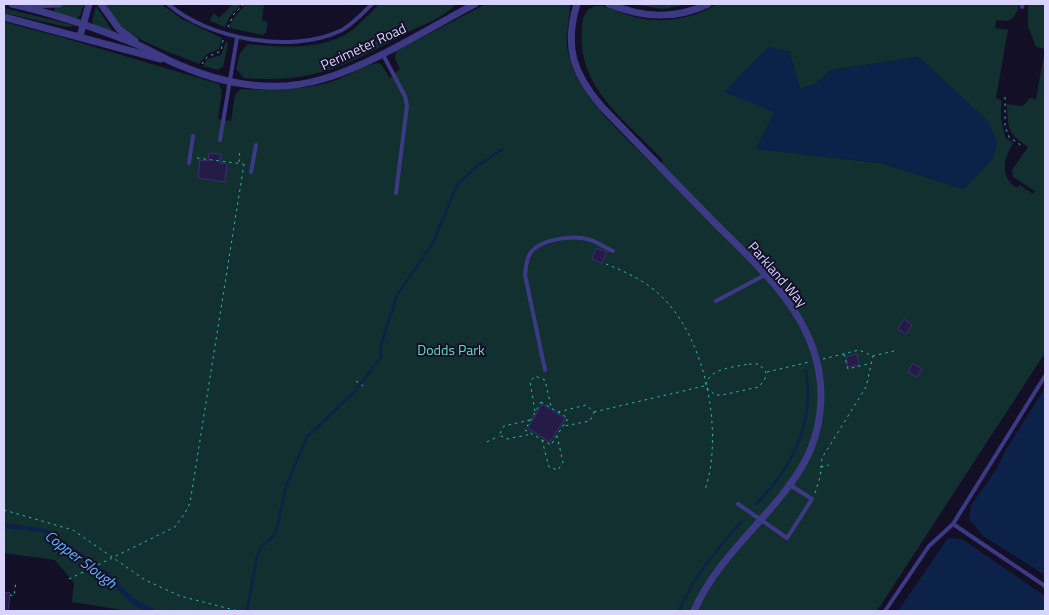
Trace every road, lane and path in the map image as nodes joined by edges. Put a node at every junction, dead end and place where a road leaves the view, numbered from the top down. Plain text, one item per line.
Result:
1 (15, 4) edge
2 (59, 4) edge
3 (89, 4) edge
4 (101, 4) edge
5 (168, 4) edge
6 (244, 4) edge
7 (372, 4) edge
8 (475, 4) edge
9 (577, 4) edge
10 (609, 4) edge
11 (708, 4) edge
12 (4, 18) edge
13 (84, 26) junction
14 (228, 28) dead end
15 (80, 36) junction
16 (237, 38) junction
17 (224, 39) dead end
18 (148, 49) junction
19 (382, 53) junction
20 (169, 60) junction
21 (202, 64) dead end
22 (228, 82) junction
23 (1004, 97) dead end
24 (192, 136) dead end
25 (220, 140) dead end
26 (256, 145) dead end
27 (1022, 146) dead end
28 (240, 149) dead end
29 (194, 157) dead end
30 (239, 163) junction
31 (248, 163) dead end
32 (189, 164) dead end
33 (244, 164) junction
34 (251, 172) dead end
35 (396, 193) dead end
36 (612, 251) dead end
37 (606, 264) dead end
38 (765, 275) junction
39 (716, 301) dead end
40 (894, 351) dead end
41 (844, 354) junction
42 (873, 356) junction
43 (826, 358) dead end
44 (814, 361) dead end
45 (871, 363) junction
46 (545, 370) dead end
47 (766, 372) junction
48 (1045, 376) edge
49 (356, 381) dead end
50 (363, 386) dead end
51 (705, 386) junction
52 (551, 408) junction
53 (536, 412) junction
54 (558, 412) junction
55 (594, 412) junction
56 (531, 420) junction
57 (562, 426) junction
58 (533, 434) junction
59 (557, 435) junction
60 (499, 436) junction
61 (542, 440) junction
62 (487, 442) dead end
63 (829, 465) dead end
64 (820, 467) junction
65 (790, 484) junction
66 (705, 490) dead end
67 (812, 499) junction
68 (738, 504) dead end
69 (4, 510) edge
70 (760, 520) junction
71 (953, 524) junction
72 (115, 558) junction
73 (68, 579) dead end
74 (16, 581) dead end
75 (1045, 586) edge
76 (10, 595) dead end
77 (238, 611) edge
78 (694, 611) edge
79 (885, 611) edge

1 - 2 street
1 - 13 street, Perimeter Road
3 - 13 street
4 - 18 street
5 - 16 lane
6 - 14 path
7 - 16 lane
8 - 19 street, Perimeter Road
9 - 38 street, Parkland Way
10 - 11 street
12 - 15 street, Perimeter Road
13 - 15 street
13 - 18 street, Perimeter Road
15 - 20 street, Perimeter Road
16 - 22 lane
17 - 21 path
18 - 20 street, Perimeter Road
19 - 22 street, Perimeter Road
19 - 35 lane
20 - 22 street, Perimeter Road
22 - 25 lane
23 - 27 path
24 - 32 lane
26 - 34 lane
28 - 30 path
29 - 30 path
30 - 33 path
31 - 33 path
33 - 72 path
36 - 46 lane
37 - 51 path
38 - 39 lane
38 - 65 street, Parkland Way
40 - 42 path
41 - 42 path
41 - 43 path
41 - 45 path
42 - 45 path
44 - 47 path
45 - 64 path
47 - 51 path
47 - 51 path
48 - 71 lane
49 - 50 path
51 - 55 path
51 - 66 path
52 - 53 path
52 - 53 path
52 - 54 path
53 - 56 path
54 - 55 path
54 - 57 path
55 - 57 path
56 - 58 path
56 - 60 path
57 - 59 path
58 - 60 path
58 - 61 path
59 - 61 path
59 - 61 path
60 - 62 path
63 - 64 path
64 - 67 path
65 - 67 lane
65 - 70 street, Parkland Way
67 - 70 lane
68 - 70 lane
69 - 72 path
70 - 78 street, Parkland Way
71 - 75 lane
71 - 79 lane
72 - 73 path
72 - 77 path
74 - 76 path

